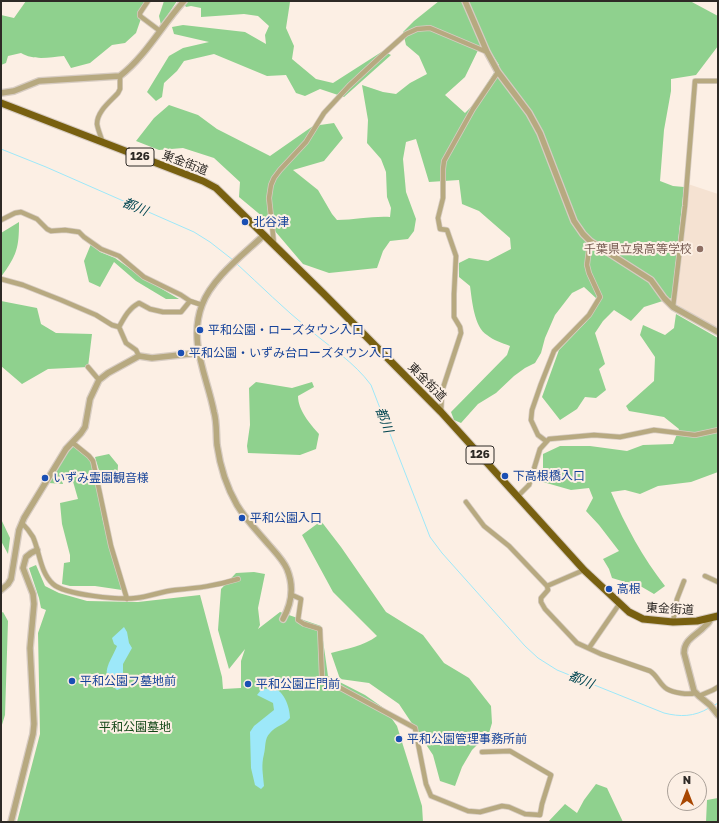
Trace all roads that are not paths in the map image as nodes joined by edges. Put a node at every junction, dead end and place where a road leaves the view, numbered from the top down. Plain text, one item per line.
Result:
1 (148, 1) edge
2 (184, 1) edge
3 (465, 1) edge
4 (160, 31) junction
5 (486, 52) junction
6 (498, 72) junction
7 (120, 76) junction
8 (718, 81) edge
9 (1, 93) edge
10 (1, 103) edge
11 (103, 142) junction
12 (1, 220) edge
13 (264, 235) junction
14 (590, 241) junction
15 (274, 244) junction
16 (1, 279) edge
17 (190, 301) junction
18 (202, 305) junction
19 (673, 307) junction
20 (119, 327) junction
21 (718, 332) edge
22 (198, 353) junction
23 (139, 356) junction
24 (88, 367) dead end
25 (99, 380) junction
26 (441, 412) junction
27 (718, 430) edge
28 (546, 441) junction
29 (72, 443) junction
30 (517, 497) junction
31 (466, 502) dead end
32 (22, 523) junction
33 (37, 550) junction
34 (584, 570) junction
35 (705, 576) dead end
36 (238, 579) dead end
37 (684, 581) dead end
38 (718, 582) edge
39 (547, 586) junction
40 (1, 590) edge
41 (292, 596) junction
42 (127, 599) junction
43 (620, 603) junction
44 (715, 617) edge
45 (283, 619) dead end
46 (673, 622) junction
47 (589, 648) junction
48 (718, 687) edge
49 (697, 695) junction
50 (718, 715) edge
51 (482, 752) dead end
52 (11, 822) edge

1 - 4 street
2 - 4 street
3 - 5 street
4 - 7 street
5 - 6 street
5 - 15 street
6 - 14 street
6 - 26 street
7 - 9 street
7 - 11 street
8 - 19 street
10 - 11 highway, 東金街道 / 126
11 - 13 highway, 東金街道 / 126
12 - 17 street
13 - 15 highway, 東金街道 / 126
13 - 18 street
14 - 19 street
14 - 28 street
15 - 26 highway, 東金街道 / 126
16 - 20 street
17 - 18 street
17 - 20 street
18 - 22 street
19 - 21 street
20 - 23 street
22 - 23 street
22 - 41 street
23 - 25 street
24 - 25 street
25 - 29 street
26 - 30 highway, 東金街道 / 126
27 - 28 street
28 - 30 street
29 - 32 street
29 - 42 street
30 - 34 highway, 東金街道 / 126
31 - 39 street
32 - 33 street
32 - 40 street
33 - 42 street
33 - 52 street
34 - 39 street
34 - 43 highway, 東金街道 / 126
35 - 38 street
36 - 42 street
37 - 46 street
39 - 47 street
41 - 45 street
41 - 51 street
43 - 46 highway, 東金街道 / 126
43 - 47 street
44 - 46 highway, 東金街道 / 126
44 - 49 street
47 - 49 street
48 - 49 street
49 - 50 street

